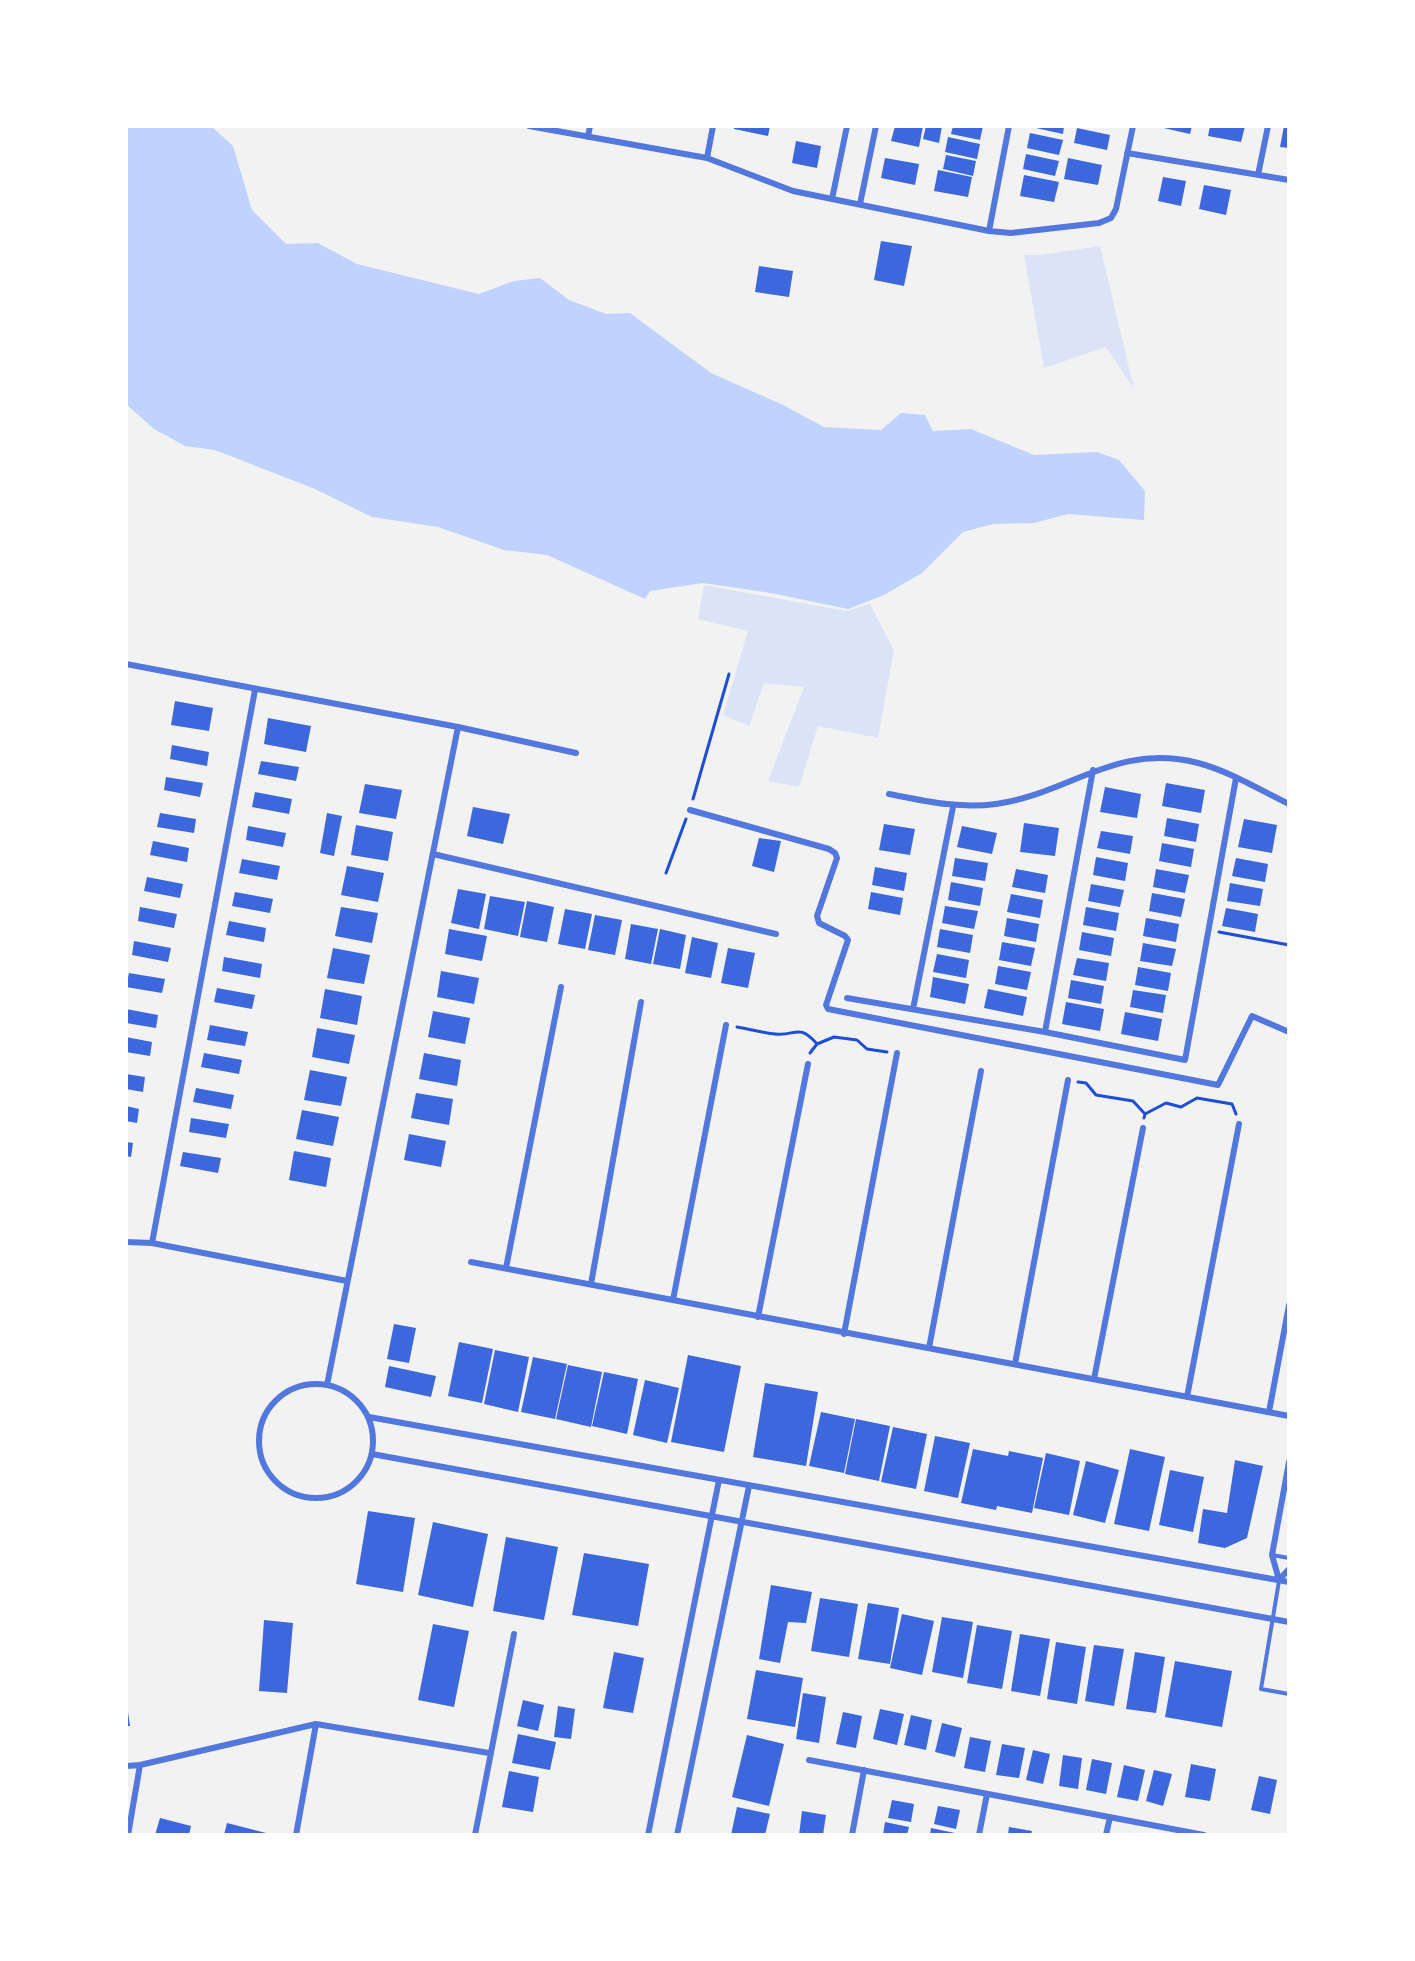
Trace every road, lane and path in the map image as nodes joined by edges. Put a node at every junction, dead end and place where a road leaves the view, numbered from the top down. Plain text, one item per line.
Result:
1 (529, 126) edge
2 (590, 126) edge
3 (713, 126) edge
4 (847, 126) edge
5 (876, 126) edge
6 (1009, 126) edge
7 (1133, 126) edge
8 (1268, 126) edge
9 (588, 137) junction
10 (1127, 153) junction
11 (707, 158) junction
12 (1258, 175) junction
13 (1289, 180) edge
14 (832, 199) junction
15 (860, 204) junction
16 (989, 231) junction
17 (126, 664) edge
18 (729, 674) dead end
19 (255, 690) junction
20 (458, 727) junction
21 (576, 753) dead end
22 (1093, 770) junction
23 (1236, 778) junction
24 (889, 794) dead end
25 (1289, 804) edge
26 (953, 807) junction
27 (690, 810) junction
28 (433, 854) junction
29 (666, 873) dead end
30 (1209, 930) junction
31 (776, 934) dead end
32 (1289, 945) edge
33 (561, 987) dead end
34 (847, 998) dead end
35 (641, 1002) dead end
36 (913, 1009) junction
37 (726, 1025) joint
38 (1045, 1032) junction
39 (1289, 1032) edge
40 (897, 1053) joint
41 (808, 1064) dead end
42 (981, 1071) dead end
43 (1068, 1080) joint
44 (1145, 1114) junction
45 (1239, 1124) joint
46 (1143, 1128) joint
47 (126, 1242) edge
48 (152, 1243) junction
49 (471, 1262) dead end
50 (506, 1268) junction
51 (347, 1281) junction
52 (591, 1284) junction
53 (673, 1300) junction
54 (1289, 1305) edge
55 (758, 1317) junction
56 (844, 1334) junction
57 (929, 1348) junction
58 (1015, 1364) junction
59 (1094, 1379) junction
60 (327, 1384) junction
61 (1186, 1397) junction
62 (1269, 1412) junction
63 (1289, 1416) edge
64 (369, 1417) junction
65 (372, 1454) junction
66 (1289, 1462) edge
67 (719, 1480) junction
68 (749, 1486) junction
69 (712, 1516) junction
70 (741, 1521) junction
71 (1272, 1555) junction
72 (1289, 1558) edge
73 (1289, 1569) edge
74 (1279, 1580) junction
75 (1289, 1582) edge
76 (1272, 1619) junction
77 (1289, 1622) edge
78 (514, 1634) dead end
79 (1289, 1694) edge
80 (316, 1724) junction
81 (489, 1753) junction
82 (809, 1760) dead end
83 (140, 1765) junction
84 (126, 1766) edge
85 (864, 1770) junction
86 (987, 1794) junction
87 (1110, 1817) junction
88 (128, 1835) edge
89 (296, 1835) edge
90 (475, 1835) edge
91 (648, 1835) edge
92 (677, 1835) edge
93 (852, 1835) edge
94 (979, 1835) edge
95 (1106, 1835) edge
96 (1204, 1835) edge

1 - 9 street
2 - 9 street
3 - 11 street
4 - 14 street
5 - 15 street
6 - 16 street
7 - 10 street
8 - 12 street
9 - 11 street
10 - 12 street
10 - 16 street
11 - 14 street
12 - 13 street
14 - 15 street
15 - 16 street
17 - 19 street
18 - 27 path
19 - 20 street
19 - 48 street
20 - 21 street
20 - 28 street
22 - 23 street
22 - 26 street
22 - 38 street
23 - 25 street
23 - 30 street
24 - 26 street
26 - 36 street
27 - 29 path
27 - 39 street
28 - 31 street
28 - 51 street
30 - 32 path
30 - 38 street
33 - 50 street
34 - 36 street
35 - 52 street
36 - 38 street
37 - 40 path
37 - 53 street
40 - 56 street
41 - 55 street
42 - 57 street
43 - 44 path
43 - 58 street
44 - 45 path
44 - 46 path
45 - 61 street
46 - 59 street
47 - 48 street
48 - 51 street
49 - 50 street
50 - 52 street
51 - 60 street
52 - 53 street
53 - 55 street
54 - 62 street
55 - 56 street
56 - 57 street
57 - 58 street
58 - 59 street
59 - 61 street
60 - 64 street
60 - 65 street
61 - 62 street
62 - 63 street
64 - 65 street
64 - 67 street
65 - 69 street
66 - 71 street
67 - 68 street
67 - 69 street
68 - 70 street
68 - 74 street
69 - 70 street
69 - 91 street
70 - 76 street
70 - 92 street
71 - 72 lane
71 - 74 street
73 - 74 street
74 - 75 street
74 - 76 lane
76 - 77 street
76 - 79 lane
78 - 81 street
80 - 81 street
80 - 83 street
80 - 89 street
81 - 90 street
82 - 85 street
83 - 84 street
83 - 88 street
85 - 86 street
85 - 93 street
86 - 87 street
86 - 94 street
87 - 95 street
87 - 96 street

